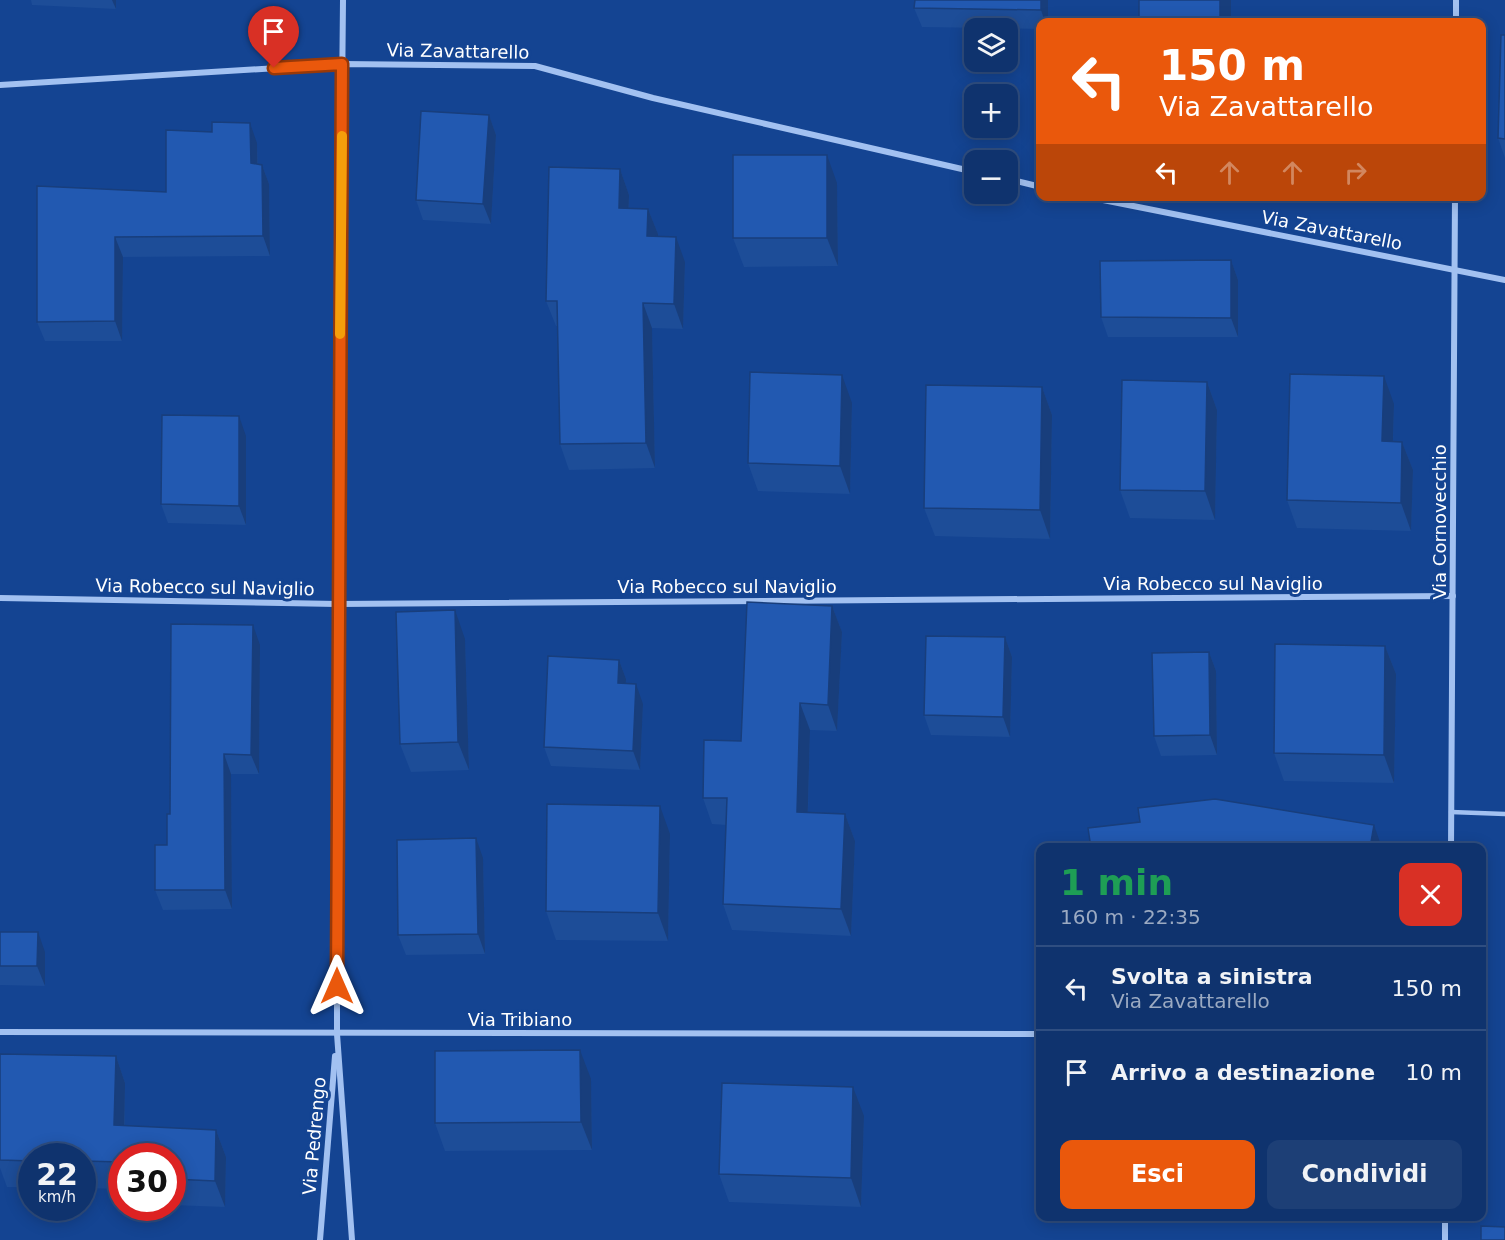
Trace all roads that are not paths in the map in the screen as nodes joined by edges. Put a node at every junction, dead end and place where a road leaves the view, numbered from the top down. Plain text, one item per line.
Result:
1 (343, 0) edge
2 (1456, 0) edge
3 (1455, 18) edge
4 (342, 64) junction
5 (0, 85) edge
6 (964, 169) edge
7 (1018, 181) edge
8 (1036, 186) edge
9 (1108, 201) edge
10 (1455, 201) edge
11 (1455, 269) junction
12 (1505, 280) edge
13 (1454, 596) junction
14 (0, 598) edge
15 (337, 604) junction
16 (1451, 813) junction
17 (1505, 814) edge
18 (1451, 843) edge
19 (0, 1032) edge
20 (337, 1034) junction
21 (1036, 1034) edge
22 (1445, 1221) edge
23 (320, 1240) edge
24 (352, 1240) edge
25 (1445, 1240) edge

1 - 4 street, Via Pedrengo
2 - 3 street
4 - 5 street, Via Zavattarello
4 - 6 street, Via Zavattarello
4 - 15 street, Via Pedrengo
7 - 8 street
9 - 11 street, Via Zavattarello
10 - 11 street, Via Cornovecchio
11 - 12 street, Via Zavattarello
11 - 13 street, Via Cornovecchio
13 - 15 street, Via Robecco sul Naviglio
13 - 16 street, Via Cornovecchio
14 - 15 street, Via Robecco sul Naviglio
15 - 20 street, Via Pedrengo
16 - 17 lane
16 - 18 street, Via Cornovecchio
19 - 20 street, Via Tribiano
20 - 21 street, Via Tribiano
20 - 23 street, Via Pedrengo
20 - 24 street, Via Pedrengo
22 - 25 street

